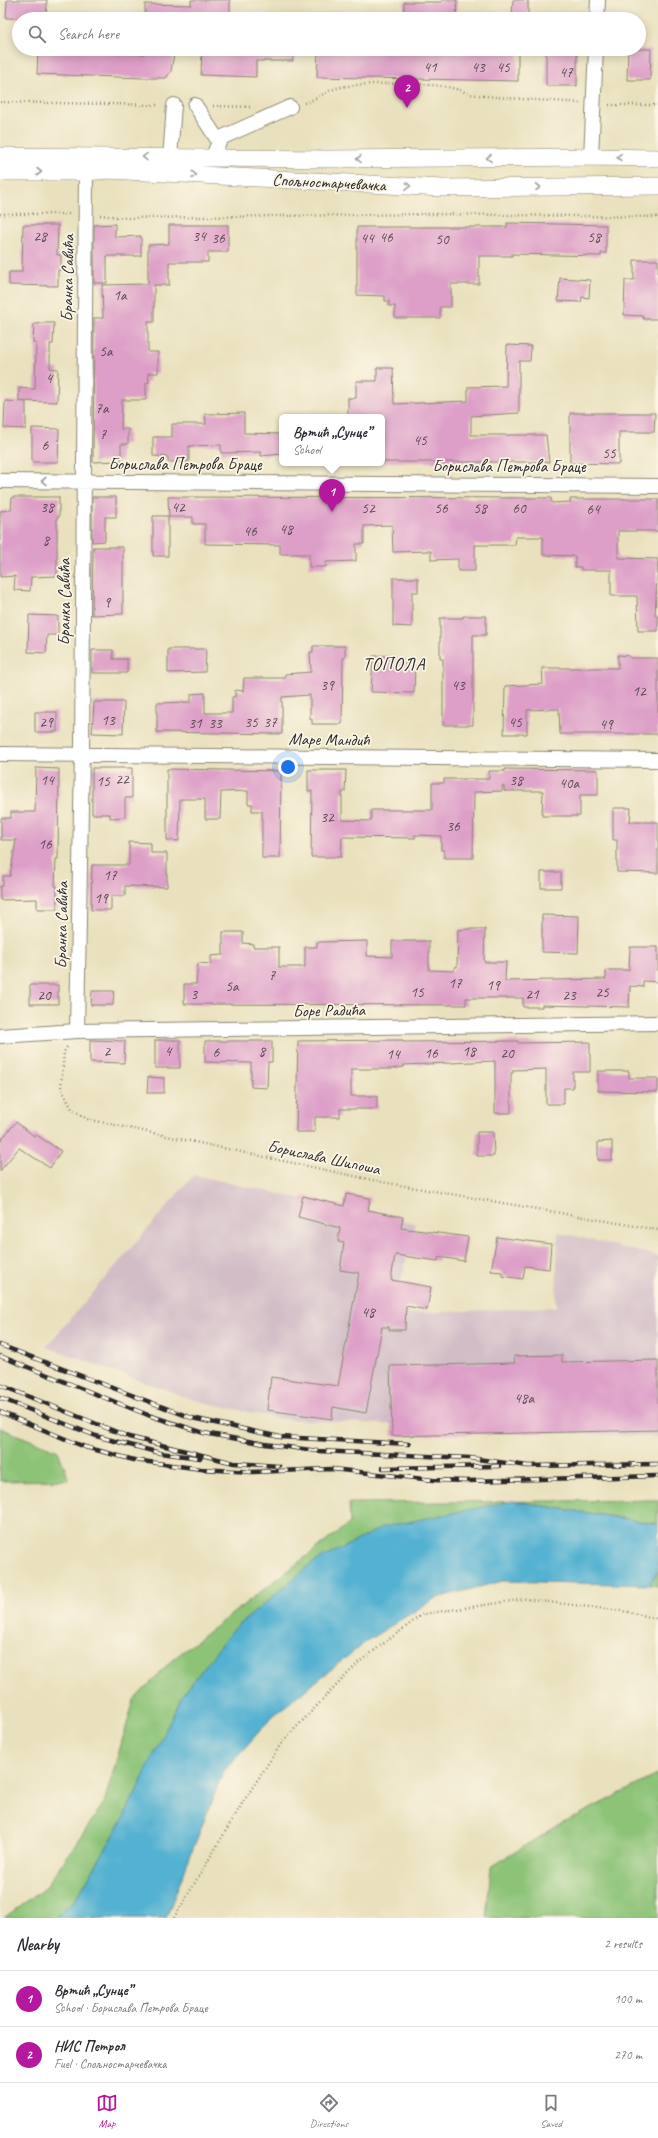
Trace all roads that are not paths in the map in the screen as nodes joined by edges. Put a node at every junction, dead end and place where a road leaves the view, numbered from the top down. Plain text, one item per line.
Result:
1 (598, 0) edge
2 (597, 12) edge
3 (596, 56) edge
4 (174, 105) dead end
5 (195, 105) dead end
6 (290, 107) dead end
7 (219, 142) junction
8 (0, 156) edge
9 (591, 157) junction
10 (170, 158) junction
11 (212, 158) junction
12 (658, 158) edge
13 (0, 172) edge
14 (86, 172) junction
15 (658, 186) edge
16 (0, 481) edge
17 (83, 481) junction
18 (658, 486) edge
19 (0, 754) edge
20 (82, 754) junction
21 (658, 760) edge
22 (658, 1023) edge
23 (77, 1031) junction
24 (0, 1036) edge

1 - 2 street
3 - 9 street
4 - 10 street
5 - 7 street
6 - 7 street
7 - 11 street
10 -> 8 street, Спољностарчевачка
9 -> 11 street, Спољностарчевачка
12 -> 9 street, Спољностарчевачка
10 - 11 street, Спољностарчевачка
13 -> 14 street, Спољностарчевачка
14 -> 15 street, Спољностарчевачка
14 - 17 street, Бранка Савића
17 -> 16 street, Борислава Петрова Браце
17 - 18 street, Борислава Петрова Браце
17 - 20 street, Бранка Савића
19 - 20 street, Маре Мандић
20 - 21 street, Маре Мандић
20 - 23 street, Бранка Савића
22 - 23 street, Боре Радића
23 - 24 street, Боре Радића

